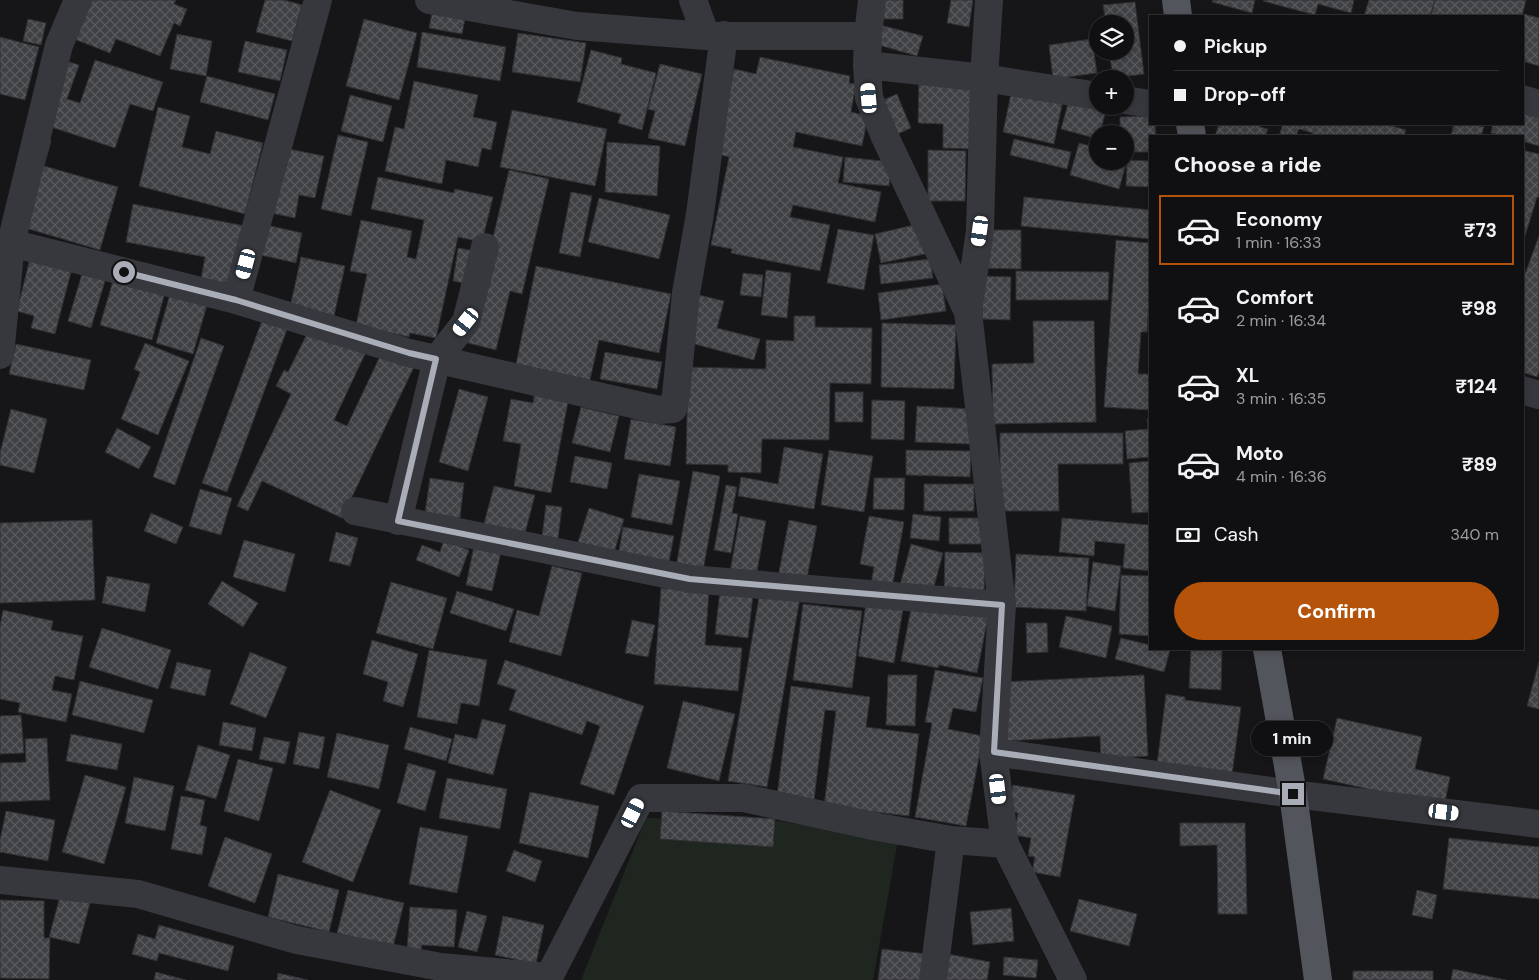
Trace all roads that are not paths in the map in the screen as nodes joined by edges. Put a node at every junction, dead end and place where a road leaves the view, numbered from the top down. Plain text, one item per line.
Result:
1 (78, 0) edge
2 (318, 0) edge
3 (429, 0) edge
4 (693, 0) edge
5 (872, 0) edge
6 (989, 0) edge
7 (1176, 0) edge
8 (1178, 15) edge
9 (715, 36) junction
10 (868, 36) junction
11 (866, 65) junction
12 (984, 78) junction
13 (1089, 95) edge
14 (1524, 100) edge
15 (1134, 101) edge
16 (1149, 104) edge
17 (1539, 104) edge
18 (5, 243) edge
19 (485, 248) dead end
20 (236, 300) junction
21 (968, 312) junction
22 (0, 355) edge
23 (436, 359) junction
24 (1524, 391) edge
25 (1539, 395) edge
26 (355, 512) dead end
27 (398, 521) junction
28 (1002, 605) junction
29 (1266, 650) edge
30 (994, 752) junction
31 (1293, 794) junction
32 (1539, 824) edge
33 (951, 840) junction
34 (1005, 844) junction
35 (0, 880) edge
36 (933, 980) edge
37 (1073, 980) edge
38 (1318, 980) edge

1 - 18 street
2 - 20 street
3 - 9 street
4 - 9 street
5 - 10 street
6 - 12 street
7 - 8 main road
9 - 10 street
9 - 23 street
10 - 11 street
11 - 12 street
11 - 21 street
12 - 13 street
12 - 21 street
14 - 17 street
15 - 16 street
18 - 20 street
18 - 22 street
19 - 23 street
20 - 23 street
21 - 28 street
23 - 27 street
24 - 25 street
26 - 27 street
27 - 28 street
28 - 30 street
29 - 31 main road
30 - 31 street
30 - 34 street
31 - 32 street
31 - 38 main road
33 - 34 street
33 - 35 street
33 - 36 street
34 - 37 street

